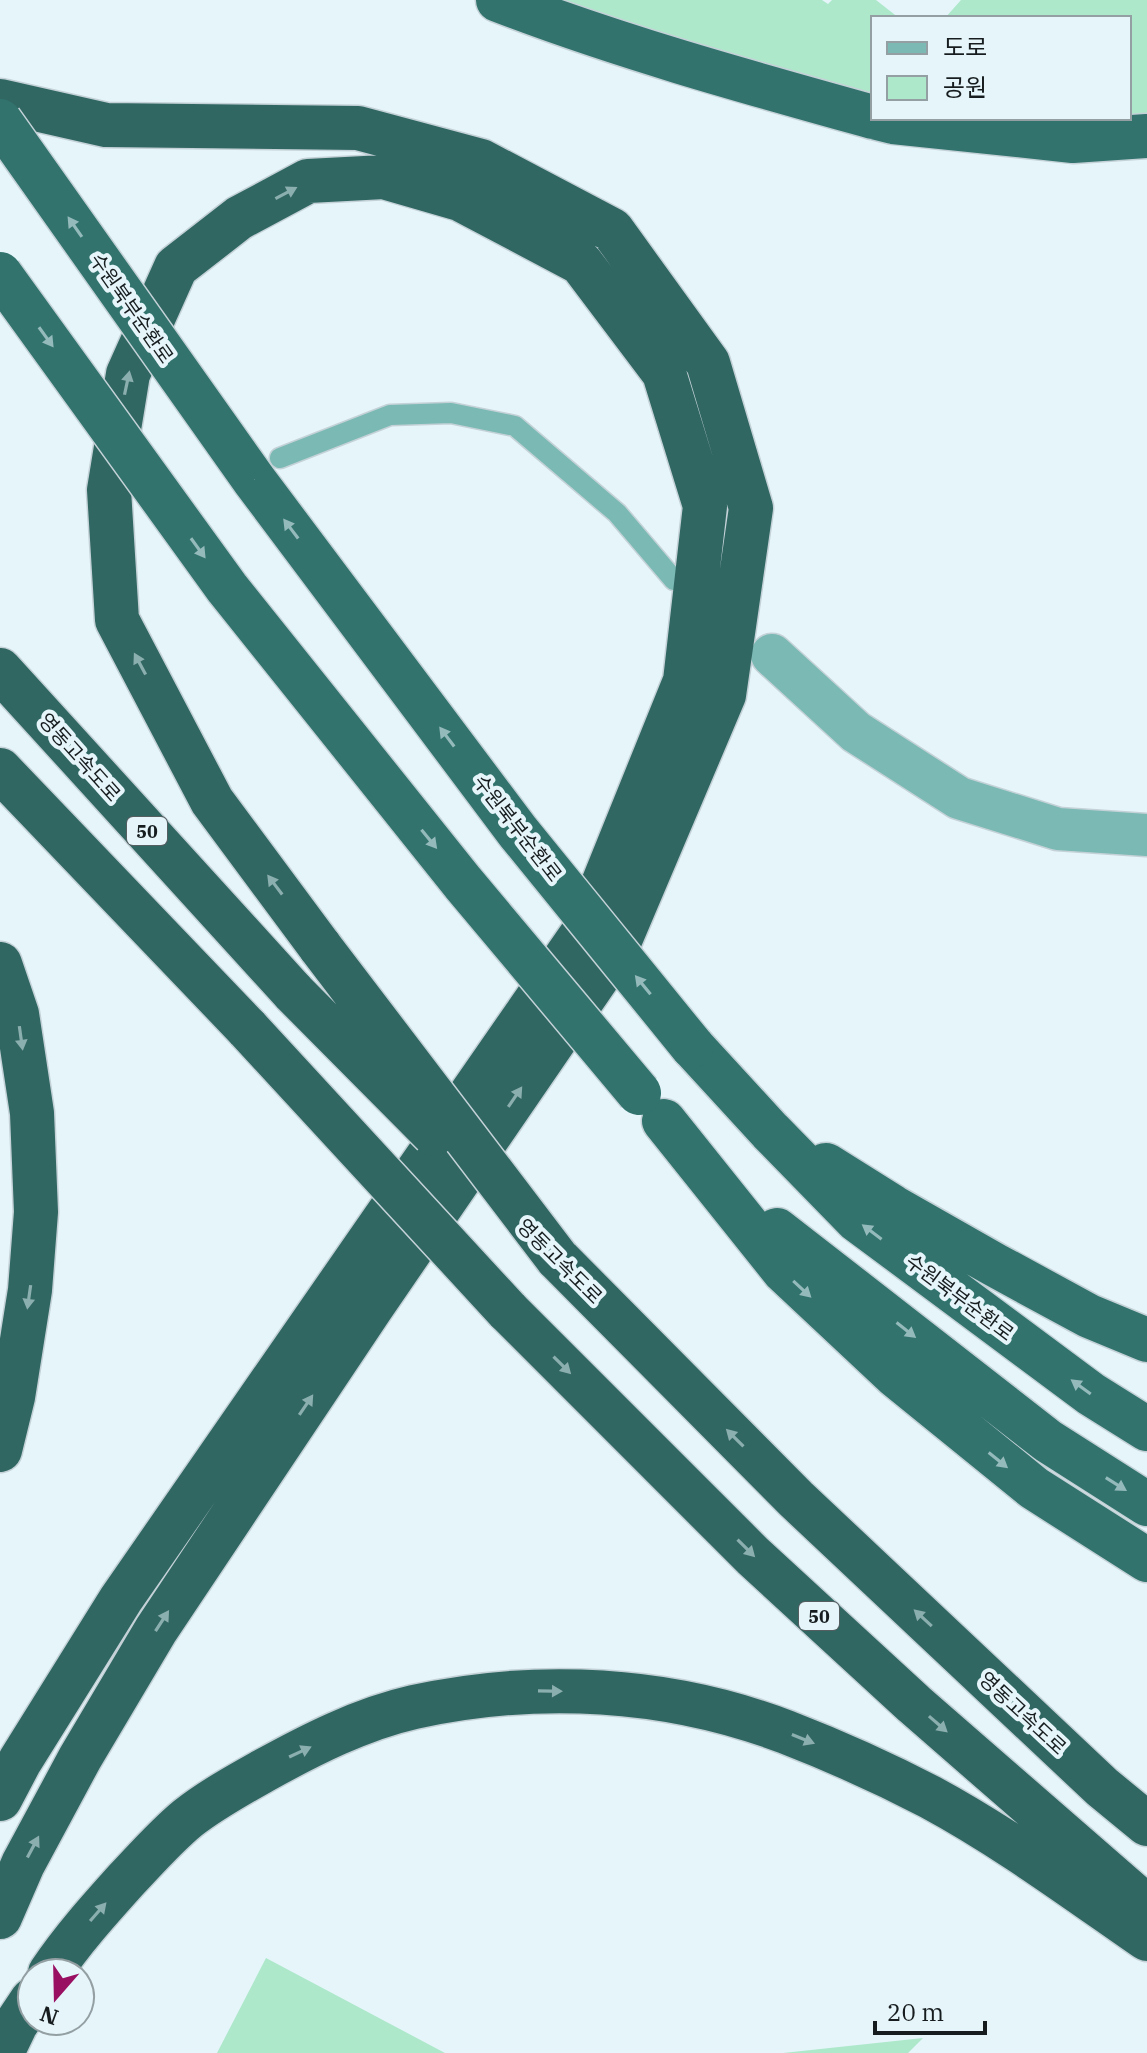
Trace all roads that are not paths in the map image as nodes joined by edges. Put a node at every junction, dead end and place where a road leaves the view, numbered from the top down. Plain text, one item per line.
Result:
1 (498, 0) edge
2 (0, 101) edge
3 (871, 116) edge
4 (886, 120) edge
5 (0, 121) edge
6 (1147, 136) edge
7 (0, 274) edge
8 (280, 458) dead end
9 (674, 580) dead end
10 (772, 655) dead end
11 (0, 670) edge
12 (0, 770) edge
13 (1147, 835) edge
14 (0, 964) edge
15 (651, 1107) junction
16 (770, 1131) junction
17 (557, 1258) junction
18 (1147, 1340) edge
19 (1147, 1429) edge
20 (0, 1450) edge
21 (1147, 1504) edge
22 (1147, 1560) edge
23 (0, 1799) edge
24 (1147, 1824) edge
25 (1147, 1907) edge
26 (0, 1917) edge
27 (1147, 1939) edge
28 (60, 1957) edge
29 (16, 2024) edge
30 (2, 2053) edge

1 - 3 highway
26 -> 2 highway
4 - 6 highway
16 -> 5 highway, 수원북부순환로, bridge
7 -> 15 highway, bridge
8 - 9 lane
10 - 13 street
11 - 17 highway, 영동고속도로 / 50, bridge
12 -> 25 highway, 50, bridge
14 -> 20 highway
15 -> 21 highway
15 -> 22 highway
16 - 18 highway
19 -> 16 highway, 수원북부순환로
17 -> 23 highway, bridge
24 -> 17 highway, 영동고속도로 / 50
28 -> 27 highway
29 - 30 highway

